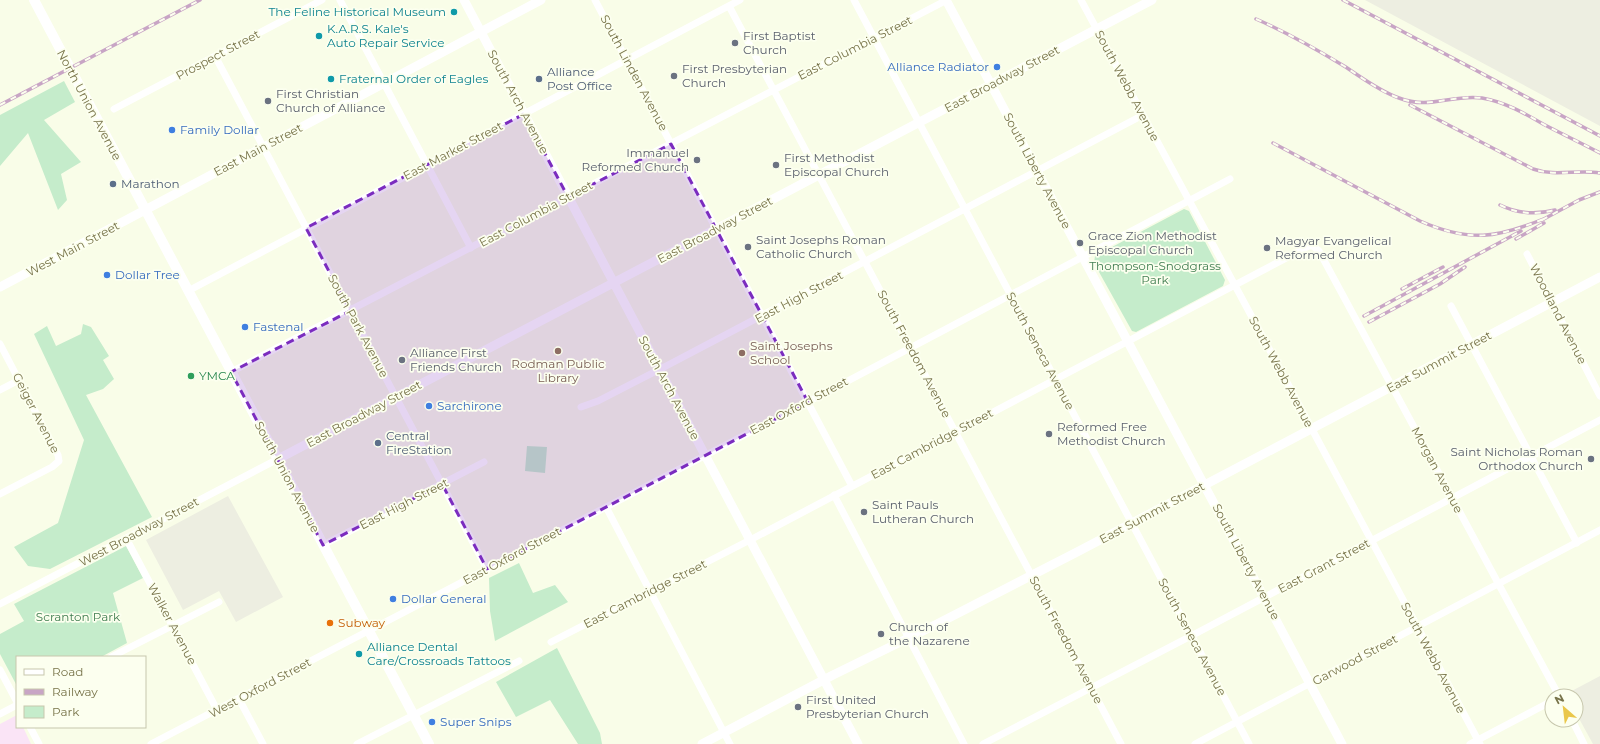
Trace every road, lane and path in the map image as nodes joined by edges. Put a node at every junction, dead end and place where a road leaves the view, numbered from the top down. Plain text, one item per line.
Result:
1 (34, 0) edge
2 (322, 0) edge
3 (340, 0) edge
4 (464, 0) edge
5 (541, 0) edge
6 (594, 0) edge
7 (740, 0) edge
8 (854, 0) edge
9 (946, 0) edge
10 (1081, 0) edge
11 (1152, 0) edge
12 (729, 6) junction
13 (1097, 30) junction
14 (481, 32) junction
15 (874, 38) junction
16 (216, 56) junction
17 (626, 60) junction
18 (384, 83) junction
19 (991, 85) junction
20 (774, 90) junction
21 (114, 109) dead end
22 (524, 114) junction
23 (1143, 115) junction
24 (919, 123) junction
25 (671, 144) junction
26 (264, 147) junction
27 (427, 164) junction
28 (1038, 171) junction
29 (819, 175) junction
30 (1230, 179) dead end
31 (568, 197) junction
32 (1189, 201) junction
33 (965, 209) junction
34 (145, 210) junction
35 (306, 228) junction
36 (716, 230) junction
37 (1313, 246) joint
38 (471, 248) junction
39 (1527, 254) dead end
40 (1084, 257) junction
41 (865, 262) junction
42 (1600, 277) edge
43 (614, 283) junction
44 (1235, 285) junction
45 (0, 287) edge
46 (188, 291) junction
47 (1010, 295) junction
48 (1551, 302) junction
49 (1451, 306) dead end
50 (350, 311) junction
51 (762, 316) junction
52 (1129, 341) junction
53 (0, 344) edge
54 (1472, 345) junction
55 (910, 347) junction
56 (660, 369) junction
57 (231, 372) junction
58 (19, 380) junction
59 (1056, 380) junction
60 (1392, 387) junction
61 (0, 390) edge
62 (1600, 396) edge
63 (396, 397) junction
64 (808, 402) junction
65 (581, 407) dead end
66 (1600, 420) edge
67 (1311, 429) junction
68 (956, 432) junction
69 (705, 455) junction
70 (1532, 457) junction
71 (278, 459) junction
72 (484, 462) dead end
73 (442, 484) junction
74 (1205, 485) junction
75 (852, 486) junction
76 (0, 494) edge
77 (834, 495) junction
78 (1452, 499) junction
79 (606, 507) junction
80 (1132, 524) junction
81 (1600, 530) edge
82 (126, 538) junction
83 (750, 540) junction
84 (1371, 542) junction
85 (1577, 543) junction
86 (323, 545) junction
87 (487, 569) junction
88 (1032, 575) junction
89 (1498, 584) junction
90 (651, 591) junction
91 (1265, 597) junction
92 (219, 602) dead end
93 (0, 604) edge
94 (173, 626) junction
95 (1417, 627) junction
96 (368, 631) junction
97 (1191, 636) junction
98 (909, 638) junction
99 (551, 642) dead end
100 (113, 656) edge
101 (519, 660) dead end
102 (0, 670) edge
103 (824, 680) junction
104 (1310, 683) junction
105 (1092, 688) junction
106 (1555, 688) edge
107 (239, 699) junction
108 (16, 700) edge
109 (1544, 705) edge
110 (16, 706) edge
111 (218, 710) junction
112 (0, 714) edge
113 (413, 715) junction
114 (1237, 722) junction
115 (31, 728) edge
116 (1576, 728) edge
117 (724, 733) junction
118 (1479, 742) edge
119 (39, 744) edge
120 (151, 744) edge
121 (264, 744) edge
122 (357, 744) edge
123 (429, 744) edge
124 (702, 744) edge
125 (730, 744) edge
126 (858, 744) edge
127 (964, 744) edge
128 (983, 744) edge
129 (1121, 744) edge
130 (1194, 744) edge
131 (1249, 744) edge
132 (1342, 744) edge
133 (1470, 744) edge
134 (1584, 744) edge

1 - 34 main road, North Union Avenue
2 - 16 street, Prospect Street
3 - 18 street
4 - 14 street, South Arch Avenue
5 - 14 street, East Main Street
6 - 17 street, South Linden Avenue
7 - 12 street, East Market Street
8 - 15 street, South Seneca Avenue
9 - 15 street, East Columbia Street
9 - 19 street, South Liberty Avenue
10 - 13 street, South Webb Avenue
11 - 13 street, East Broadway Street
12 - 17 street, East Market Street
12 - 20 street, South Freedom Avenue
13 - 19 street, East Broadway Street
13 - 23 street, South Webb Avenue
14 - 18 street, East Main Street
14 - 22 street, South Arch Avenue
15 - 20 street, East Columbia Street
15 - 24 street, South Seneca Avenue
16 - 21 street, Prospect Street
16 - 26 street, South Park Avenue
17 - 22 street, East Market Street
17 - 25 street, South Linden Avenue
18 - 26 street, East Main Street
18 - 27 street
19 - 24 street, East Broadway Street
19 - 28 street, South Liberty Avenue
20 - 25 street, East Columbia Street
20 - 29 street, South Freedom Avenue
22 - 27 street, East Market Street
22 - 31 street, South Arch Avenue
23 - 28 street, East High Street
23 - 32 street, South Webb Avenue
24 - 29 street, East Broadway Street
24 - 33 street, South Seneca Avenue
25 - 31 street, East Columbia Street
25 - 36 street, South Linden Avenue
26 - 34 street, East Main Street
26 - 35 street, South Park Avenue
27 - 35 street, East Market Street
27 - 38 street
28 - 33 street, East High Street
28 - 40 street, South Liberty Avenue
29 - 36 street, East Broadway Street
29 - 41 street, South Freedom Avenue
30 - 32 street, East Oxford Street
31 - 38 street, East Columbia Street
31 - 43 street, South Arch Avenue
32 - 40 street, East Oxford Street
32 - 44 street, South Webb Avenue
33 - 41 street, East High Street
33 - 47 street, South Seneca Avenue
34 - 45 street, West Main Street
34 - 46 main road, South Union Avenue
35 - 46 street, East Market Street
35 - 50 street, South Park Avenue
36 - 43 street, East Broadway Street
36 - 51 street, South Linden Avenue
37 - 44 street, East Cambridge Street
37 - 60 street, Morgan Avenue
38 - 50 street, East Columbia Street
39 - 48 street, Woodland Avenue
40 - 47 street, East Oxford Street
40 - 52 street, South Liberty Avenue
41 - 51 street, East High Street
41 - 55 street, South Freedom Avenue
42 - 48 street, East Summit Street
43 - 56 street, South Arch Avenue
43 - 63 street, East Broadway Street
44 - 52 street, East Cambridge Street
44 - 67 street, South Webb Avenue
46 - 57 main road, South Union Avenue
47 - 55 street, East Oxford Street
47 - 59 street, South Seneca Avenue
48 - 54 street, East Summit Street
48 - 62 street, Woodland Avenue
49 - 54 street
50 - 57 street, East Columbia Street
50 - 63 street, South Park Avenue
51 - 56 street, East High Street
51 - 64 street, South Linden Avenue
52 - 59 street, East Cambridge Street
52 - 74 street, South Liberty Avenue
53 - 58 street, Geiger Avenue
54 - 60 street, East Summit Street
54 - 70 street
55 - 64 street, East Oxford Street
55 - 68 street, South Freedom Avenue
56 - 65 street, East High Street
56 - 69 street, South Arch Avenue
57 - 71 main road, South Union Avenue
58 - 61 street
58 - 76 street, Geiger Avenue
59 - 68 street, East Cambridge Street
59 - 80 street, South Seneca Avenue
60 - 67 street, East Summit Street
60 - 78 street, Morgan Avenue
63 - 71 street, East Broadway Street
63 - 73 street, South Park Avenue
64 - 69 street, East Oxford Street
64 - 75 street, South Linden Avenue
66 - 70 street, East Grant Street
67 - 74 street, East Summit Street
67 - 84 street, South Webb Avenue
68 - 75 street, East Cambridge Street
68 - 88 street, South Freedom Avenue
69 - 79 street, East Oxford Street
69 - 83 street, South Arch Avenue
70 - 78 street, East Grant Street
70 - 85 street
71 - 82 street, West Broadway Street
71 - 86 main road, South Union Avenue
72 - 73 street, East High Street
73 - 86 street, East High Street
73 - 87 street, South Park Avenue
74 - 80 street, East Summit Street
74 - 91 street, South Liberty Avenue
75 - 77 street, East Cambridge Street
77 - 83 street, East Cambridge Street
77 - 98 street
78 - 84 street, East Grant Street
78 - 89 street, Morgan Avenue
79 - 87 street, East Oxford Street
79 - 90 street
80 - 88 street, East Summit Street
80 - 97 street, South Seneca Avenue
81 - 85 street, Garwood Street
82 - 93 street, West Broadway Street
82 - 94 street, Walker Avenue
83 - 90 street, East Cambridge Street
83 - 103 street, South Arch Avenue
84 - 91 street, East Grant Street
84 - 95 street, South Webb Avenue
85 - 89 street, Garwood Street
86 - 96 main road, South Union Avenue
87 - 96 street, East Oxford Street
88 - 98 street, East Summit Street
88 - 105 street, South Freedom Avenue
89 - 95 street, Garwood Street
89 - 106 street, Morgan Avenue
90 - 99 street, East Cambridge Street
90 - 117 street
91 - 97 street, East Grant Street
91 - 104 street, South Liberty Avenue
92 - 94 street
94 - 100 street
94 - 111 street, Walker Avenue
95 - 104 street, Garwood Street
95 - 118 street, South Webb Avenue
96 - 107 street, West Oxford Street
96 - 113 main road, South Union Avenue
97 - 105 street, East Grant Street
97 - 114 street, South Seneca Avenue
98 - 103 street, East Summit Street
98 - 127 street
101 - 113 street
102 - 108 street
103 - 117 street, East Summit Street
103 - 126 street, South Arch Avenue
104 - 114 street, Garwood Street
104 - 132 street, South Liberty Avenue
105 - 128 street, East Grant Street
105 - 129 street, South Freedom Avenue
107 - 111 street, West Oxford Street
107 - 121 street
109 - 118 street
110 - 112 street
111 - 120 street, West Oxford Street
113 - 122 street
113 - 123 main road, South Union Avenue
114 - 130 street, Garwood Street
114 - 131 street, South Seneca Avenue
115 - 119 street
116 - 134 street
117 - 124 street, East Summit Street
117 - 125 street
118 - 133 street

